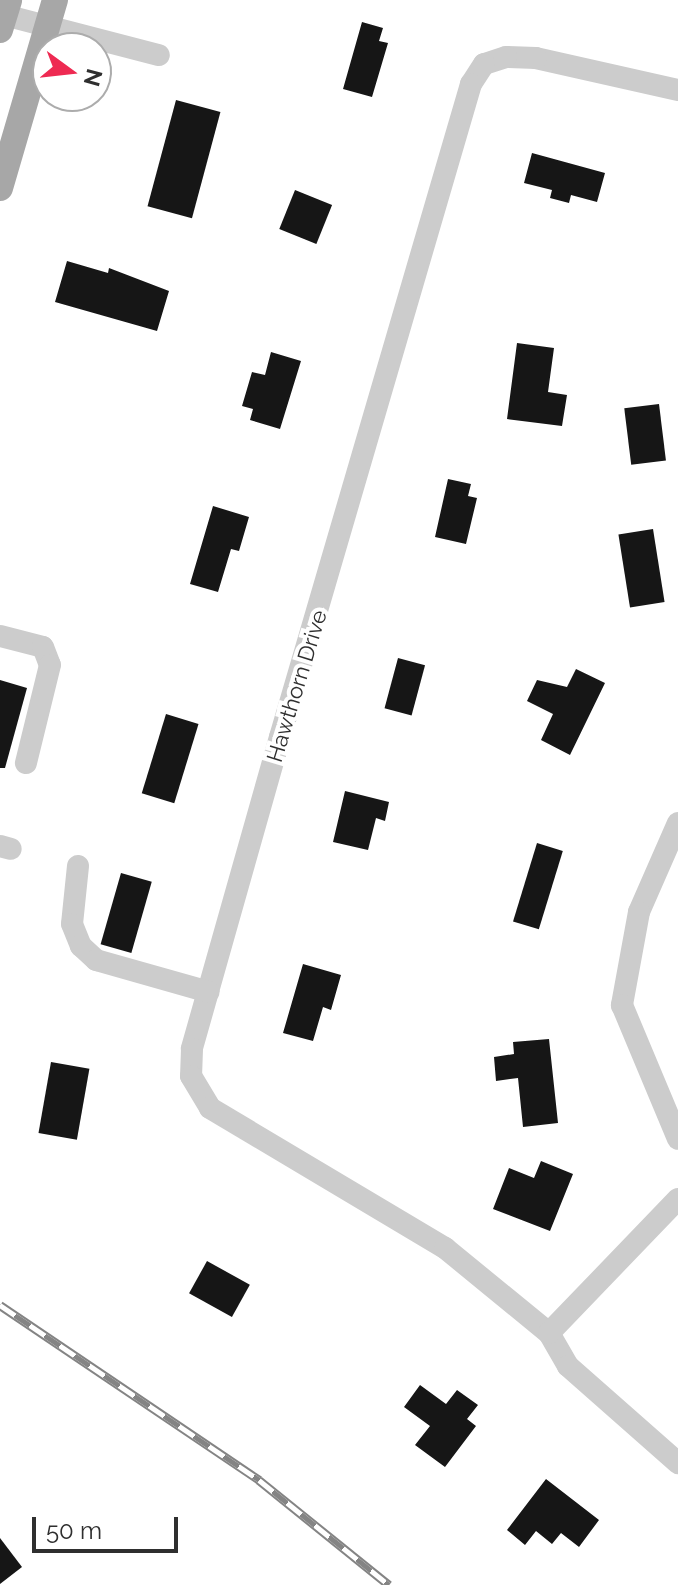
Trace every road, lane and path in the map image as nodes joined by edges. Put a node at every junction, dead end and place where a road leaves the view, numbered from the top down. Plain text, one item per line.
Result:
1 (55, 0) edge
2 (3, 15) edge
3 (47, 27) junction
4 (159, 55) dead end
5 (678, 90) edge
6 (0, 188) edge
7 (0, 636) edge
8 (26, 763) dead end
9 (678, 823) edge
10 (78, 866) dead end
11 (209, 992) junction
12 (678, 1139) edge
13 (678, 1199) edge
14 (549, 1333) junction
15 (678, 1463) edge

1 - 3 main road
2 - 3 street
3 - 4 street
3 - 6 main road
5 - 11 street, Hawthorn Drive
7 - 8 street
9 - 12 street
10 - 11 street
11 - 14 street, Hawthorn Drive
13 - 14 street
14 - 15 street, Hawthorn Drive

